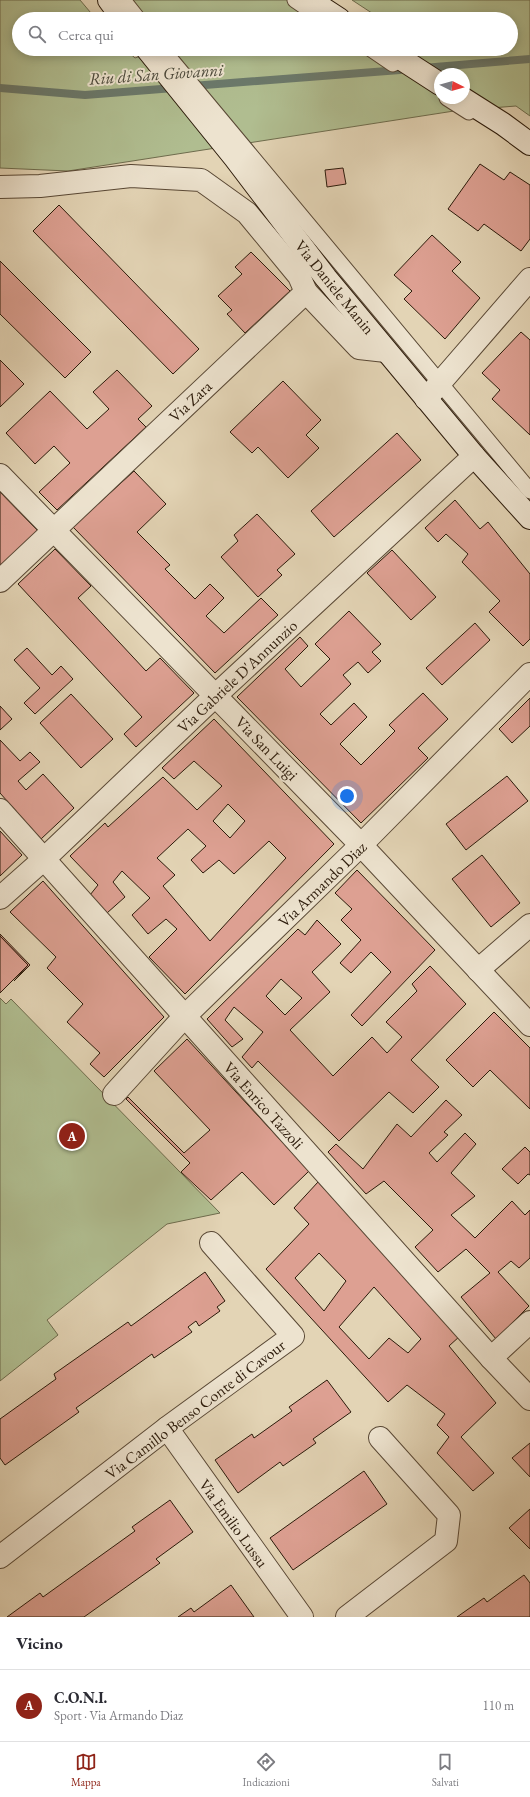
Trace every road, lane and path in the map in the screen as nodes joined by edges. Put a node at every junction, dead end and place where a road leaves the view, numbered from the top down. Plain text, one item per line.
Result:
1 (109, 0) edge
2 (123, 0) edge
3 (295, 0) edge
4 (310, 0) edge
5 (118, 12) edge
6 (132, 12) edge
7 (320, 12) edge
8 (325, 12) edge
9 (153, 56) edge
10 (168, 56) edge
11 (382, 56) edge
12 (397, 56) edge
13 (434, 80) edge
14 (434, 89) edge
15 (458, 104) edge
16 (470, 104) edge
17 (500, 127) junction
18 (530, 144) edge
19 (530, 155) edge
20 (0, 187) edge
21 (530, 279) edge
22 (306, 292) junction
23 (386, 350) junction
24 (440, 382) junction
25 (426, 399) junction
26 (474, 456) junction
27 (0, 475) edge
28 (530, 491) edge
29 (530, 518) edge
30 (53, 531) junction
31 (0, 581) edge
32 (530, 674) edge
33 (216, 695) junction
34 (0, 810) edge
35 (361, 845) junction
36 (44, 858) junction
37 (0, 898) edge
38 (530, 924) edge
39 (478, 970) junction
40 (184, 1017) junction
41 (530, 1025) edge
42 (114, 1094) dead end
43 (210, 1243) dead end
44 (530, 1322) edge
45 (491, 1358) junction
46 (530, 1399) edge
47 (167, 1428) junction
48 (380, 1438) dead end
49 (0, 1557) edge
50 (302, 1617) edge
51 (347, 1617) edge

1 - 5 street
2 - 6 lane
3 - 7 lane
4 - 8 street
9 - 23 street, Via Daniele Manin
10 - 24 lane
11 - 14 lane
12 - 13 street
15 - 17 lane
16 - 17 street
17 - 18 street
17 - 19 lane
20 - 22 street
21 - 24 street
22 - 23 street
22 - 30 street, Via Zara
23 - 25 street, Via Daniele Manin
24 - 25 street
24 - 28 lane
25 - 26 street, Via Daniele Manin
26 - 29 street, Via Daniele Manin
26 - 33 street, Via Gabriele D'Annunzio
27 - 30 street, Via San Luigi
30 - 31 street, Via Zara
30 - 33 street, Via San Luigi
32 - 35 street, Via Armando Diaz
33 - 35 street, Via San Luigi
33 - 36 street, Via Gabriele D'Annunzio
34 - 36 street, Via Enrico Tazzoli
35 - 39 street, Via San Luigi
35 - 40 street, Via Armando Diaz
36 - 37 street, Via Gabriele D'Annunzio
36 - 40 street, Via Enrico Tazzoli
38 - 39 street
39 - 41 street, Via San Luigi
40 - 42 street, Via Armando Diaz
40 - 45 street, Via Enrico Tazzoli
43 - 47 street, Via Camillo Benso Conte di Cavour
44 - 45 street
45 - 46 street, Via Enrico Tazzoli
47 - 49 street, Via Camillo Benso Conte di Cavour
47 - 50 street, Via Emilio Lussu
48 - 51 street

